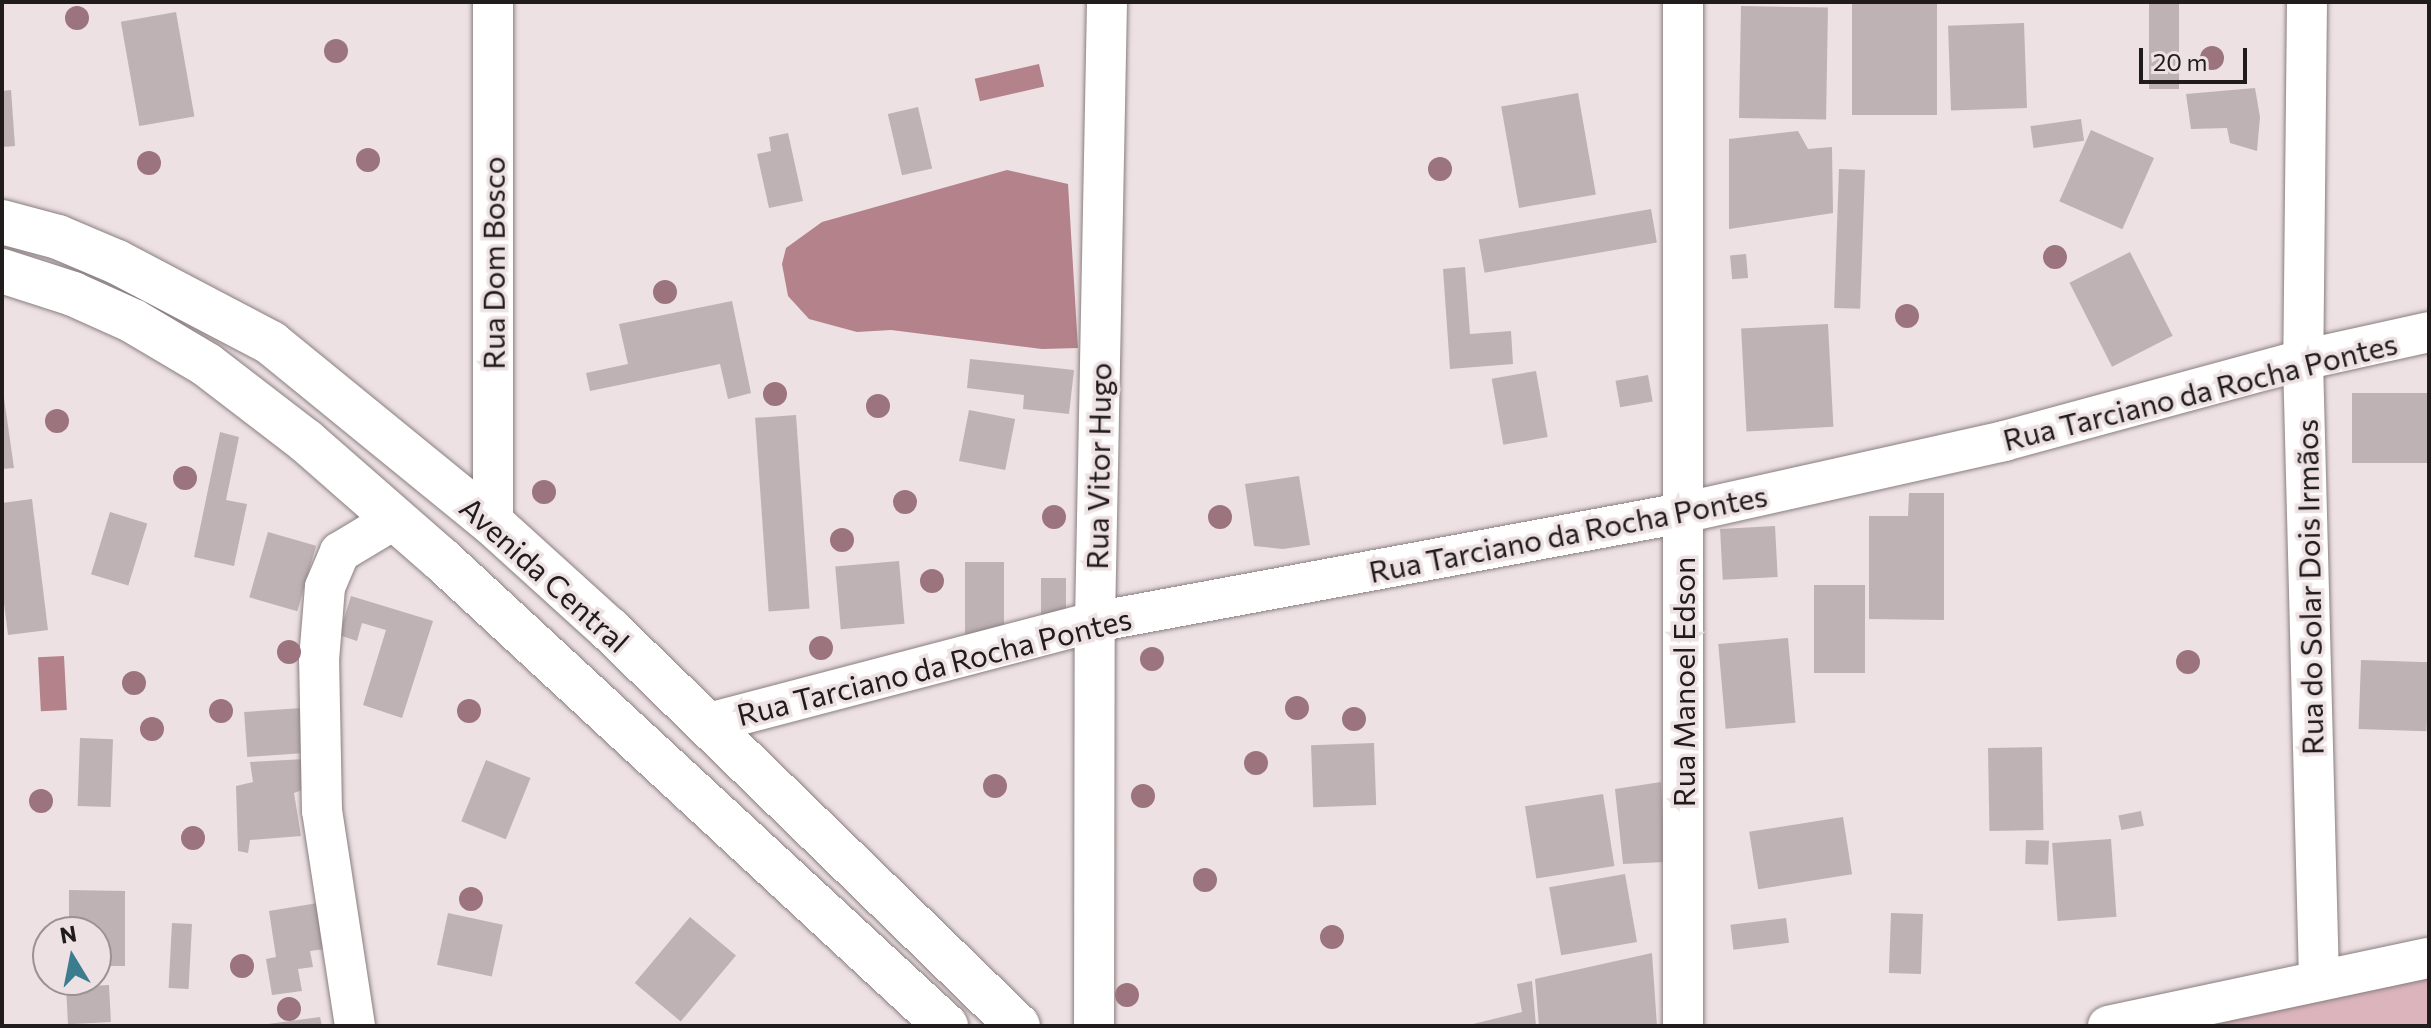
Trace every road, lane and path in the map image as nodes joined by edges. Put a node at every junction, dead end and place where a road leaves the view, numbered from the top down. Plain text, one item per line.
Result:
1 (493, 2) edge
2 (1107, 2) edge
3 (1683, 2) edge
4 (2307, 2) edge
5 (2, 222) edge
6 (2, 271) edge
7 (2429, 332) edge
8 (2303, 360) junction
9 (1682, 513) junction
10 (395, 519) junction
11 (493, 524) junction
12 (1095, 622) junction
13 (705, 724) junction
14 (2429, 958) edge
15 (2319, 979) junction
16 (355, 1026) edge
17 (946, 1026) edge
18 (1018, 1026) edge
19 (1094, 1026) edge
20 (1683, 1026) edge
21 (2108, 1026) edge

1 - 11 street, Rua Dom Bosco
2 - 12 street, Rua Vitor Hugo
3 - 9 street, Rua Manoel Edson
4 - 8 street, Rua do Solar Dois Irmãos
5 - 11 main road, Avenida Central
6 - 10 main road, Avenida Central
7 - 8 street, Rua Tarciano da Rocha Pontes
8 - 9 street, Rua Tarciano da Rocha Pontes
8 - 15 street, Rua do Solar Dois Irmãos
9 - 12 street, Rua Tarciano da Rocha Pontes
9 - 20 street, Rua Manoel Edson
10 - 16 street
10 - 17 main road, Avenida Central
11 - 13 main road, Avenida Central
12 - 13 street, Rua Tarciano da Rocha Pontes
12 - 19 street, Rua Vitor Hugo
13 - 18 main road, Avenida Central
14 - 15 street
15 - 21 street

